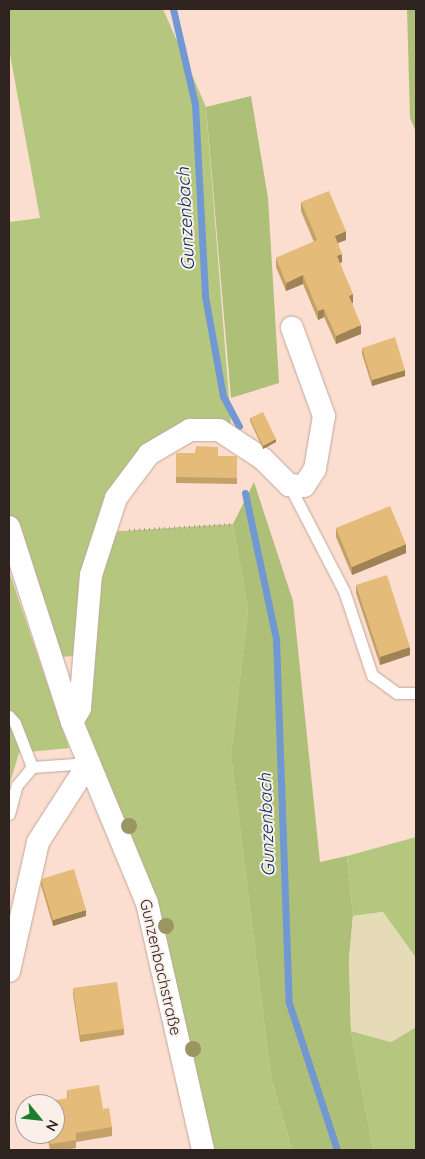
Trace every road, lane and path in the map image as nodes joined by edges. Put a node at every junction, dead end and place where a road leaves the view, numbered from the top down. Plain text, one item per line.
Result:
1 (292, 328) dead end
2 (289, 485) junction
3 (233, 524) dead end
4 (9, 527) edge
5 (105, 532) junction
6 (416, 694) edge
7 (9, 716) edge
8 (72, 722) junction
9 (89, 762) junction
10 (32, 767) junction
11 (9, 814) edge
12 (9, 971) edge
13 (203, 1150) edge

1 - 2 street
2 - 5 street
2 - 6 lane
3 - 5 path
4 - 8 street, Gunzenbachstraße
5 - 8 street
7 - 10 lane
8 - 9 street, Gunzenbachstraße
9 - 10 lane
9 - 12 street
9 - 13 street, Gunzenbachstraße
10 - 11 lane

